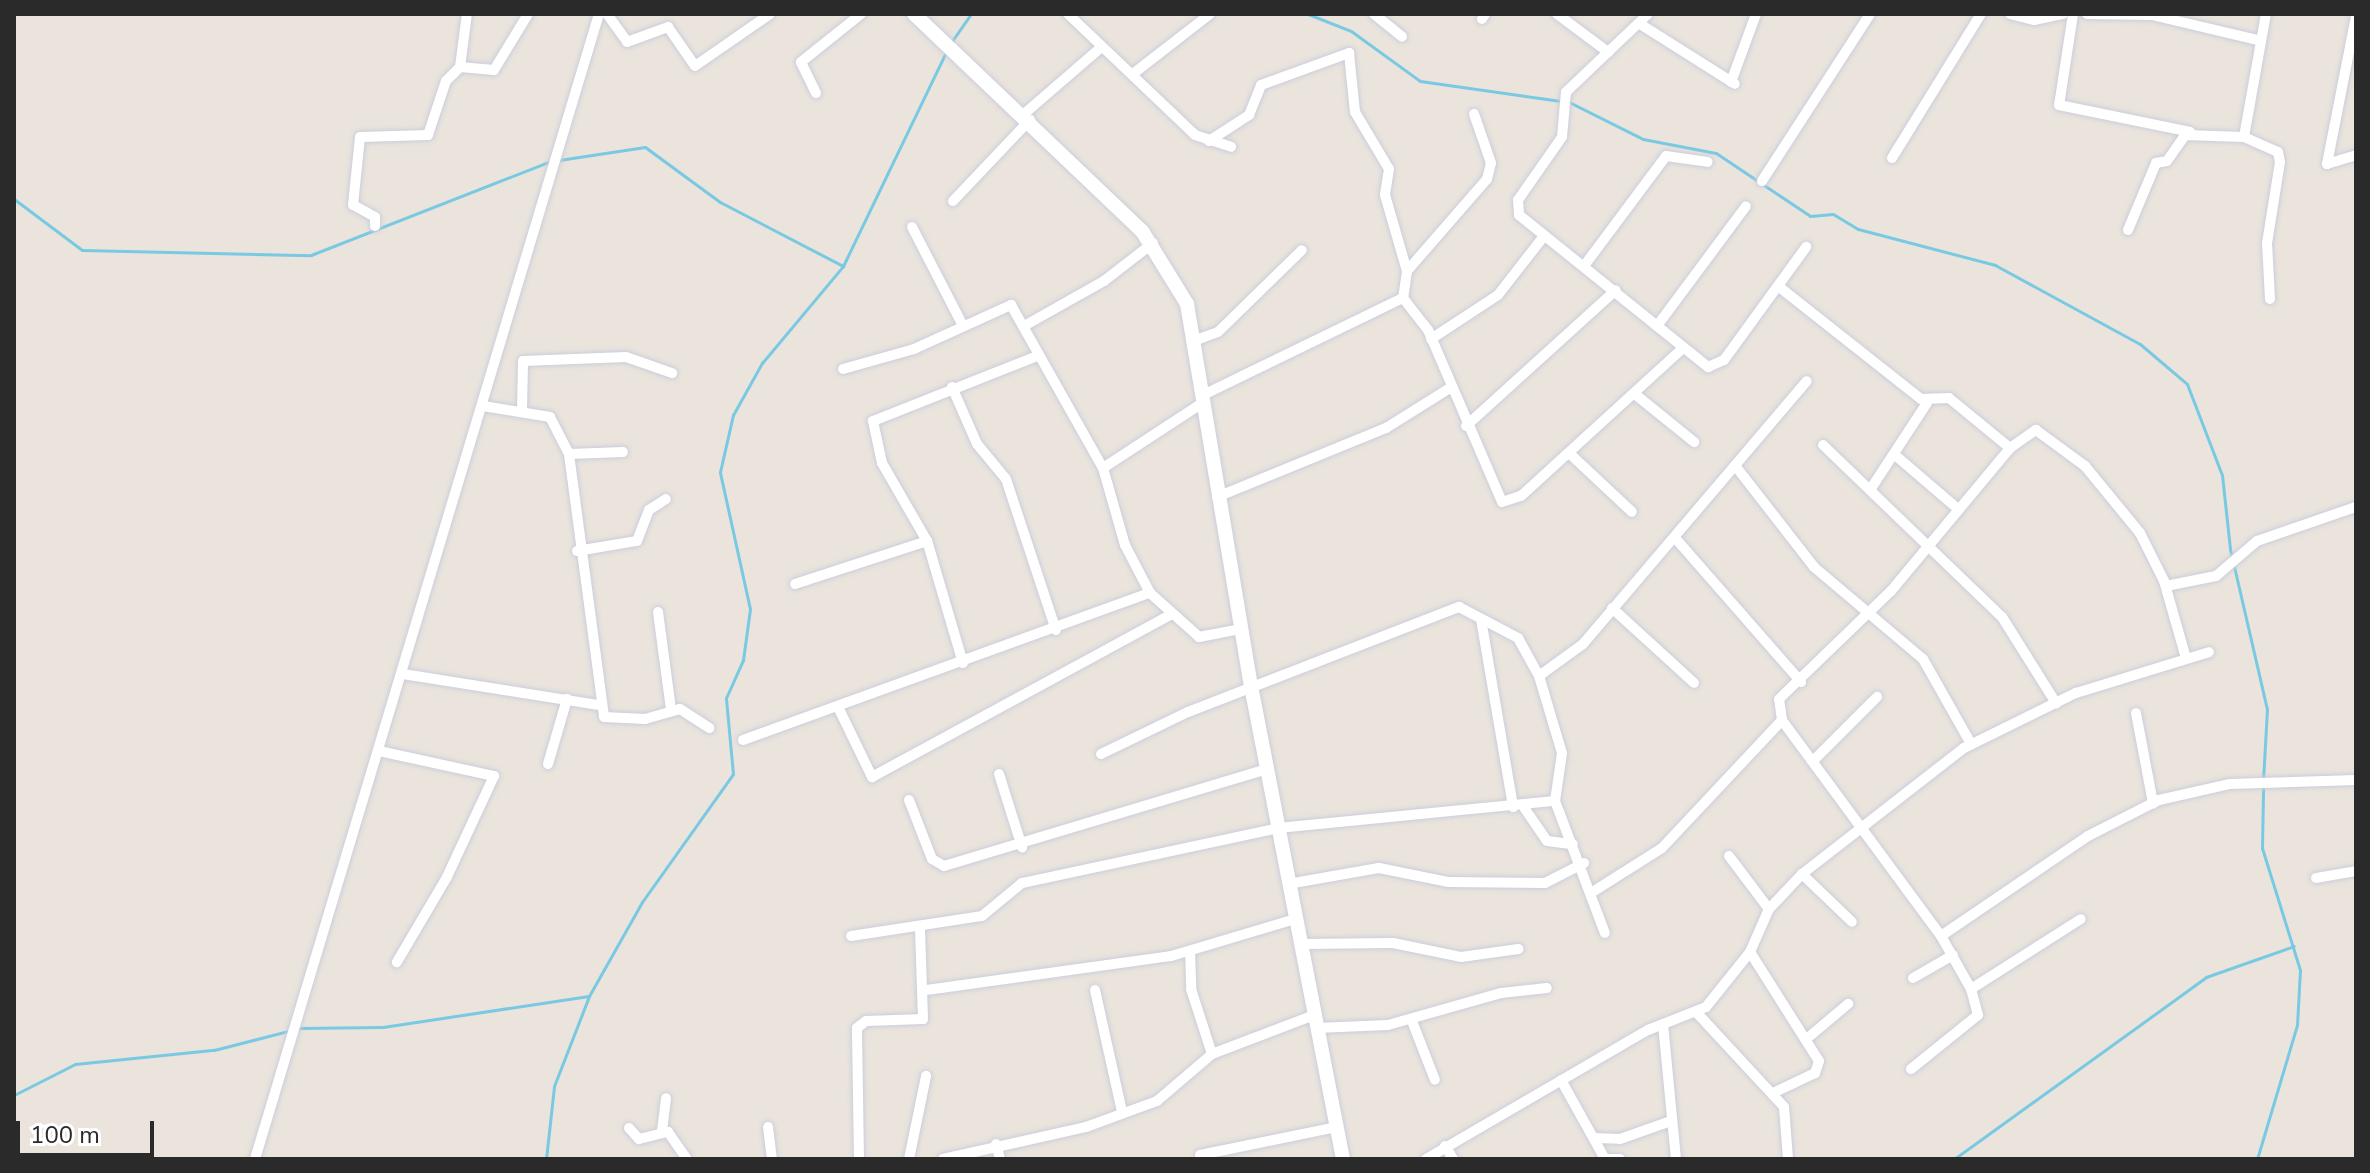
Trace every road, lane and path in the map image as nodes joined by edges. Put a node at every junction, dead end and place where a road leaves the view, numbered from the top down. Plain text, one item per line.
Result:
1 (467, 14) edge
2 (528, 14) edge
3 (599, 14) edge
4 (607, 14) edge
5 (770, 14) edge
6 (861, 14) edge
7 (914, 14) edge
8 (1068, 14) edge
9 (1374, 14) edge
10 (1557, 14) edge
11 (1648, 14) edge
12 (1756, 14) edge
13 (1870, 14) edge
14 (1981, 14) edge
15 (2010, 14) edge
16 (2063, 14) edge
17 (2073, 14) edge
18 (2087, 14) edge
19 (2266, 14) edge
20 (1206, 16) edge
21 (2356, 16) edge
22 (1640, 24) junction
23 (1402, 37) dead end
24 (2258, 40) junction
25 (2353, 42) edge
26 (1099, 49) junction
27 (1608, 52) junction
28 (460, 67) junction
29 (1134, 73) junction
30 (816, 93) dead end
31 (1474, 114) dead end
32 (1027, 117) junction
33 (2190, 132) junction
34 (2244, 137) junction
35 (1209, 141) junction
36 (1231, 147) dead end
37 (2356, 155) edge
38 (1892, 158) dead end
39 (1708, 162) dead end
40 (1762, 181) dead end
41 (953, 201) dead end
42 (1746, 206) dead end
43 (375, 226) dead end
44 (912, 227) dead end
45 (2128, 230) dead end
46 (1544, 236) junction
47 (1153, 243) junction
48 (1806, 247) dead end
49 (1302, 250) dead end
50 (1584, 266) junction
51 (1407, 271) junction
52 (1778, 286) junction
53 (1616, 290) junction
54 (1403, 298) junction
55 (2270, 299) dead end
56 (961, 322) junction
57 (1024, 326) junction
58 (1657, 326) junction
59 (1431, 339) junction
60 (1196, 340) junction
61 (1681, 350) junction
62 (1037, 356) junction
63 (843, 369) dead end
64 (672, 373) dead end
65 (1807, 381) dead end
66 (952, 387) junction
67 (1450, 388) junction
68 (1636, 395) junction
69 (1204, 398) junction
70 (1927, 403) junction
71 (483, 406) junction
72 (522, 410) junction
73 (1466, 426) junction
74 (1694, 442) dead end
75 (1823, 445) dead end
76 (2010, 448) junction
77 (623, 452) dead end
78 (1569, 453) junction
79 (569, 454) junction
80 (1895, 455) junction
81 (1103, 468) junction
82 (1737, 468) junction
83 (1870, 490) junction
84 (1217, 497) junction
85 (666, 499) dead end
86 (2356, 507) edge
87 (1958, 509) junction
88 (1632, 512) dead end
89 (1676, 539) junction
90 (927, 541) junction
91 (1926, 545) junction
92 (577, 551) junction
93 (795, 584) dead end
94 (2166, 586) junction
95 (1150, 593) junction
96 (1612, 608) junction
97 (658, 612) dead end
98 (1868, 614) junction
99 (1169, 616) junction
100 (1481, 619) junction
101 (1241, 629) junction
102 (1056, 630) junction
103 (2209, 652) dead end
104 (2186, 658) junction
105 (963, 663) junction
106 (403, 674) junction
107 (1539, 676) junction
108 (1801, 682) junction
109 (1694, 683) dead end
110 (1251, 686) junction
111 (1877, 697) dead end
112 (567, 699) junction
113 (2056, 703) junction
114 (598, 705) junction
115 (839, 709) junction
116 (671, 710) junction
117 (2136, 713) dead end
118 (1782, 720) junction
119 (709, 728) dead end
120 (743, 740) dead end
121 (1971, 744) junction
122 (379, 751) junction
123 (1101, 754) dead end
124 (1815, 759) junction
125 (548, 764) dead end
126 (1267, 769) junction
127 (999, 774) dead end
128 (2356, 780) edge
129 (909, 800) dead end
130 (1555, 801) junction
131 (2153, 803) junction
132 (1518, 807) junction
133 (1859, 825) junction
134 (1278, 828) junction
135 (1573, 844) junction
136 (1022, 847) junction
137 (1729, 856) dead end
138 (1584, 863) junction
139 (2356, 871) edge
140 (1802, 874) junction
141 (2316, 878) dead end
142 (1288, 884) junction
143 (1594, 891) junction
144 (1769, 909) junction
145 (1295, 919) junction
146 (2081, 919) dead end
147 (1852, 922) dead end
148 (920, 930) junction
149 (1605, 933) dead end
150 (851, 936) dead end
151 (1941, 936) junction
152 (1300, 944) junction
153 (1518, 949) dead end
154 (1190, 951) junction
155 (1750, 952) junction
156 (1953, 955) junction
157 (397, 962) dead end
158 (1913, 978) dead end
159 (1547, 988) dead end
160 (1971, 989) junction
161 (926, 990) junction
162 (1095, 990) dead end
163 (1848, 1004) dead end
164 (1697, 1013) junction
165 (1412, 1021) junction
166 (1315, 1022) junction
167 (1663, 1024) junction
168 (1810, 1036) junction
169 (1212, 1054) junction
170 (1911, 1069) dead end
171 (926, 1076) dead end
172 (1435, 1080) dead end
173 (1561, 1080) junction
174 (1773, 1093) junction
175 (666, 1098) dead end
176 (1122, 1112) junction
177 (1671, 1121) junction
178 (768, 1127) dead end
179 (1336, 1127) junction
180 (629, 1128) dead end
181 (662, 1131) junction
182 (1595, 1138) junction
183 (1620, 1139) junction
184 (996, 1144) junction
185 (1445, 1146) junction
186 (1200, 1155) dead end
187 (1605, 1157) edge
188 (255, 1159) edge
189 (687, 1159) edge
190 (772, 1159) edge
191 (859, 1159) edge
192 (909, 1159) edge
193 (943, 1159) edge
194 (1000, 1159) edge
195 (1343, 1159) edge
196 (1426, 1159) edge
197 (1453, 1159) edge
198 (1620, 1159) edge
199 (1676, 1159) edge
200 (1788, 1159) edge

1 - 28 street
2 - 28 street
3 - 71 street
4 - 5 street
6 - 30 street
7 - 32 main road
8 - 26 street
9 - 23 street
10 - 27 street
11 - 22 street
12 - 22 street
13 - 40 street
14 - 38 street
15 - 16 street
17 - 33 street
18 - 24 street
19 - 24 street
20 - 29 street
21 - 25 street
22 - 27 street
24 - 34 street
25 - 37 street
26 - 29 street
26 - 32 street
27 - 46 street
28 - 43 street
29 - 35 street
31 - 51 street
32 - 41 street
32 - 47 main road
33 - 34 street
33 - 45 street
34 - 55 street
35 - 36 street
35 - 51 street
39 - 50 street
42 - 58 street
44 - 56 street
46 - 50 street
46 - 59 street
47 - 57 street
47 - 60 main road
48 - 52 street
49 - 60 street
50 - 53 street
51 - 54 street
52 - 61 street
52 - 70 street
53 - 58 street
53 - 73 street
54 - 59 street
54 - 69 street
56 - 57 street
56 - 63 street
57 - 62 street
58 - 61 street
59 - 67 street
60 - 69 main road
61 - 68 street
62 - 66 street
62 - 81 street
64 - 72 street
65 - 82 street
66 - 90 street
66 - 102 street
67 - 73 street
67 - 84 street
68 - 74 street
68 - 78 street
69 - 81 street
69 - 84 main road
70 - 76 street
70 - 80 street
71 - 72 street
71 - 106 street
72 - 79 street
73 - 78 street
75 - 83 street
76 - 87 street
76 - 94 street
77 - 79 street
78 - 88 street
79 - 92 street
80 - 83 street
80 - 87 street
81 - 95 street
82 - 89 street
82 - 98 street
83 - 91 street
84 - 101 main road
85 - 92 street
86 - 94 street
87 - 91 street
89 - 96 street
89 - 108 street
90 - 93 street
90 - 105 street
91 - 98 street
91 - 113 street
92 - 114 street
94 - 104 street
95 - 99 street
95 - 102 street
96 - 107 street
96 - 109 street
97 - 116 street
98 - 108 street
98 - 121 street
99 - 101 street
99 - 115 street
100 - 107 street
100 - 110 street
100 - 132 street
101 - 110 main road
102 - 105 street
103 - 104 street
104 - 113 street
105 - 115 street
106 - 112 street
106 - 122 street
107 - 130 street
108 - 118 street
110 - 123 street
110 - 126 main road
111 - 124 street
112 - 114 street
112 - 125 street
113 - 121 street
114 - 116 street
115 - 120 street
116 - 119 street
117 - 131 street
118 - 124 street
118 - 143 street
121 - 133 street
122 - 157 street
122 - 188 street
124 - 133 street
126 - 134 main road
126 - 136 street
127 - 136 street
128 - 131 street
129 - 136 street
130 - 132 street
130 - 135 street
131 - 151 street
132 - 134 street
132 - 135 street
133 - 140 street
133 - 151 street
134 - 142 main road
134 - 148 street
135 - 138 street
137 - 144 street
138 - 142 street
138 - 143 street
139 - 141 street
140 - 144 street
140 - 147 street
142 - 145 main road
143 - 149 street
144 - 155 street
145 - 152 main road
145 - 154 street
146 - 160 street
148 - 150 street
148 - 161 street
151 - 156 street
152 - 153 street
152 - 166 main road
154 - 161 street
154 - 169 street
155 - 164 street
155 - 168 street
156 - 158 street
156 - 160 street
159 - 165 street
160 - 170 street
161 - 191 street
162 - 176 street
163 - 168 street
164 - 167 street
164 - 174 street
165 - 166 street
165 - 172 street
166 - 169 street
166 - 179 main road
167 - 173 street
167 - 177 street
168 - 174 street
169 - 176 street
171 - 192 street
173 - 182 street
173 - 185 street
174 - 200 street
175 - 181 street
176 - 184 street
177 - 183 street
177 - 199 street
178 - 190 street
179 - 186 street
179 - 195 main road
180 - 181 street
181 - 189 street
182 - 183 street
182 - 187 street
183 - 187 street
184 - 193 street
184 - 194 street
185 - 196 street
185 - 197 street
187 - 198 street

